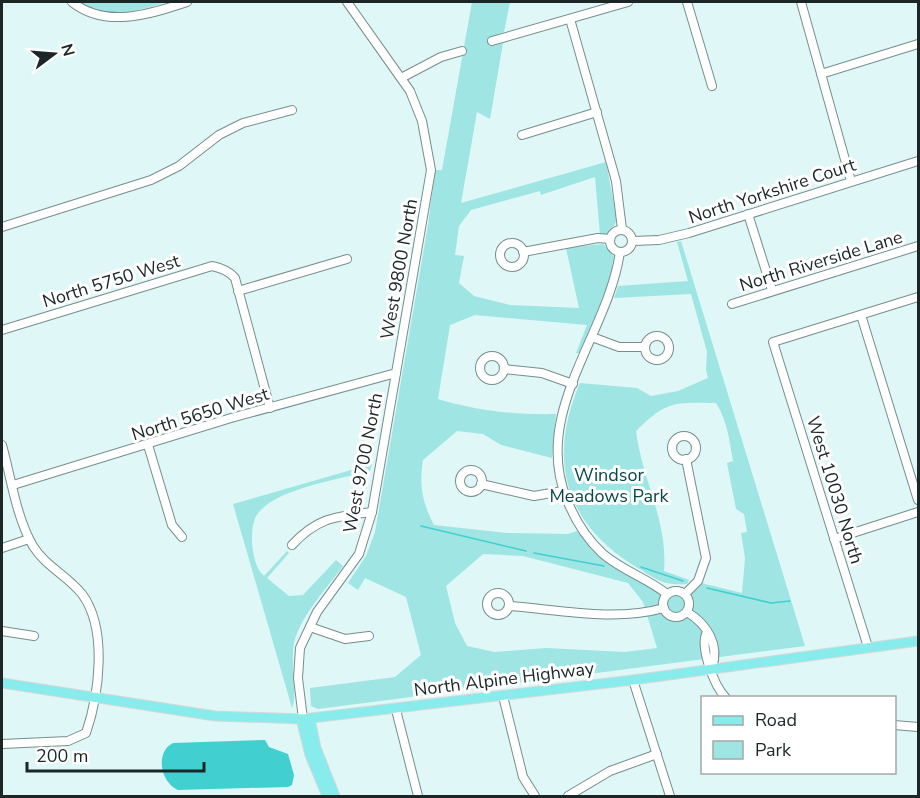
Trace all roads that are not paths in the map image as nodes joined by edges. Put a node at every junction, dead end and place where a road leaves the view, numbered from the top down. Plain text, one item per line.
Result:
1 (187, 2) edge
2 (347, 2) edge
3 (628, 2) edge
4 (687, 2) edge
5 (801, 2) edge
6 (74, 3) edge
7 (570, 19) junction
8 (492, 41) dead end
9 (918, 44) edge
10 (462, 51) dead end
11 (821, 74) junction
12 (403, 77) junction
13 (712, 86) dead end
14 (292, 110) dead end
15 (597, 112) junction
16 (522, 135) dead end
17 (918, 161) edge
18 (851, 181) junction
19 (748, 214) junction
20 (2, 227) edge
21 (622, 229) junction
22 (610, 239) junction
23 (633, 241) junction
24 (918, 246) edge
25 (523, 252) dead end
26 (620, 252) junction
27 (347, 259) dead end
28 (772, 290) junction
29 (238, 291) junction
30 (918, 297) edge
31 (732, 304) dead end
32 (861, 315) junction
33 (2, 330) edge
34 (592, 337) junction
35 (645, 347) dead end
36 (504, 369) dead end
37 (396, 373) junction
38 (573, 384) junction
39 (270, 408) junction
40 (2, 445) edge
41 (148, 445) junction
42 (686, 459) dead end
43 (482, 484) dead end
44 (13, 485) junction
45 (563, 491) junction
46 (918, 500) edge
47 (372, 512) junction
48 (918, 513) edge
49 (182, 537) dead end
50 (29, 539) junction
51 (834, 539) junction
52 (292, 545) dead end
53 (2, 548) edge
54 (667, 594) junction
55 (685, 594) junction
56 (510, 606) dead end
57 (664, 608) junction
58 (687, 612) junction
59 (310, 627) junction
60 (2, 631) edge
61 (34, 636) dead end
62 (369, 636) dead end
63 (918, 641) edge
64 (868, 647) junction
65 (712, 668) junction
66 (633, 680) junction
67 (2, 683) edge
68 (503, 696) junction
69 (724, 696) edge
70 (90, 698) junction
71 (396, 710) junction
72 (304, 719) junction
73 (896, 725) edge
74 (918, 727) edge
75 (2, 744) edge
76 (657, 754) junction
77 (327, 796) edge
78 (335, 796) edge
79 (418, 796) edge
80 (535, 796) edge
81 (568, 796) edge
82 (670, 796) edge

1 - 6 street
2 - 12 street
3 - 7 street
4 - 13 street
5 - 11 street
7 - 8 street
7 - 15 street
9 - 11 street
10 - 12 street
11 - 18 street
12 - 37 street, West 9800 North
14 - 20 street
15 - 16 street
15 - 21 street
17 - 18 street, North Yorkshire Court
18 - 19 street, North Yorkshire Court
19 - 23 street, North Yorkshire Court
19 - 28 street
21 - 22 street
21 - 23 street
22 - 25 street
22 - 26 street
23 - 26 street
24 - 28 street, North Riverside Lane
26 - 34 street
27 - 29 street
28 - 31 street, North Riverside Lane
29 - 33 street, North 5750 West
29 - 39 street
30 - 32 street
32 - 46 street
32 - 51 street, West 10030 North
34 - 35 street
34 - 38 street
36 - 38 street
37 - 39 street, North 5650 West
37 - 47 street, West 9700 North
38 - 45 street
39 - 41 street, North 5650 West
40 - 44 street
41 - 44 street, North 5650 West
41 - 49 street
42 - 55 street
43 - 45 street
44 - 50 street
45 - 54 street
47 - 52 street
47 - 59 street, West 9700 North
48 - 51 street
50 - 53 street
50 - 70 street
51 - 64 street, West 10030 North
54 - 55 street
54 - 57 street
55 - 58 street
56 - 57 street
57 - 58 street
58 - 65 street
59 - 62 street
59 - 72 street, West 9700 North
60 - 61 street
63 - 64 main road, North Alpine Highway
64 - 65 main road, North Alpine Highway
65 - 66 main road, North Alpine Highway
65 - 69 street
66 - 68 main road, North Alpine Highway
66 - 76 street
67 - 70 main road, North Alpine Highway
68 - 71 main road, North Alpine Highway
68 - 80 street
70 - 72 main road, North Alpine Highway
70 - 75 street
71 - 72 main road, North Alpine Highway
71 - 79 street
72 - 77 main road
72 - 78 main road
73 - 74 street
76 - 81 street
76 - 82 street

